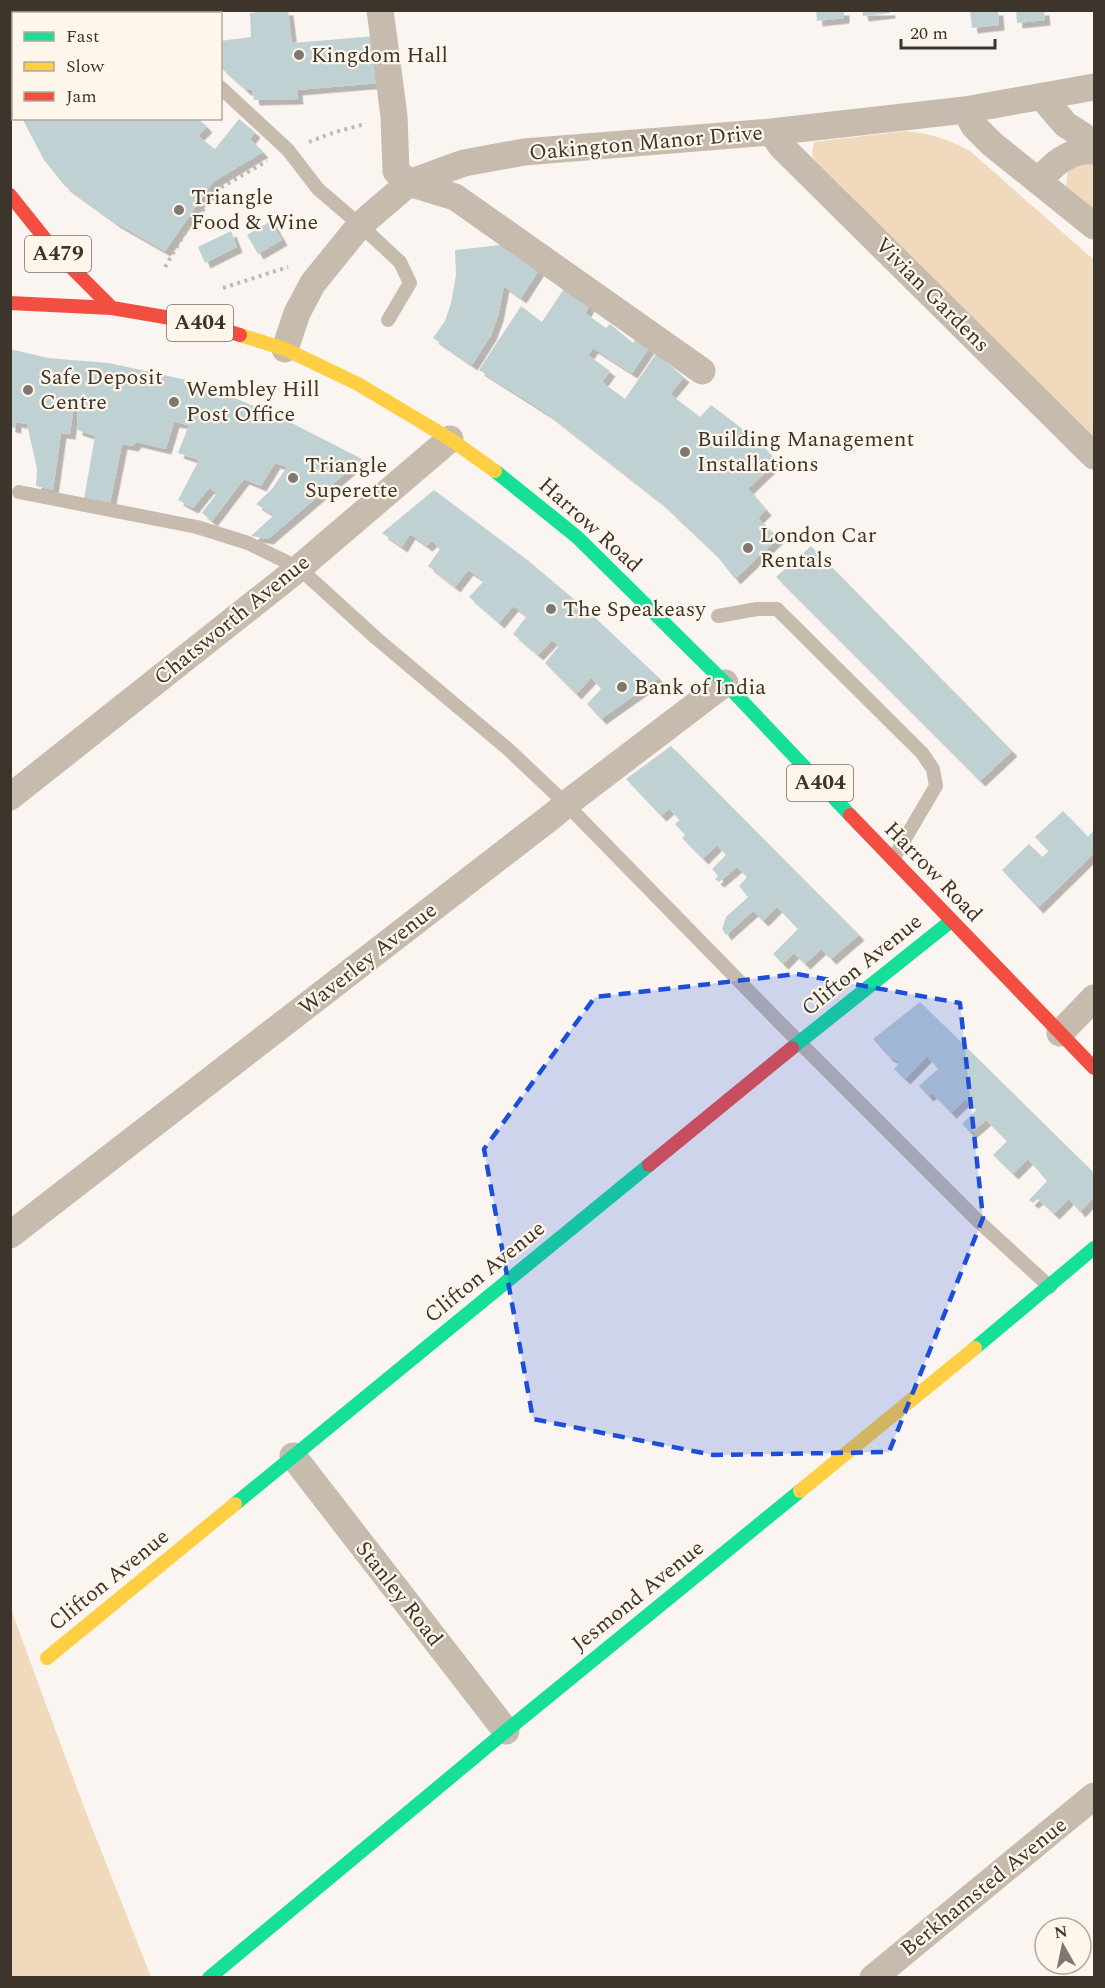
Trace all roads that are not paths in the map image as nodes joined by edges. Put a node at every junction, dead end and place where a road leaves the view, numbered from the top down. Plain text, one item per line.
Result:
1 (380, 10) edge
2 (1095, 87) edge
3 (222, 89) edge
4 (1042, 97) junction
5 (965, 110) junction
6 (771, 132) junction
7 (1095, 144) edge
8 (1095, 151) edge
9 (1038, 181) junction
10 (409, 183) junction
11 (10, 195) edge
12 (360, 225) junction
13 (1095, 226) edge
14 (10, 303) edge
15 (112, 308) junction
16 (388, 320) dead end
17 (285, 349) junction
18 (702, 371) dead end
19 (450, 439) junction
20 (1095, 456) edge
21 (19, 492) dead end
22 (299, 568) junction
23 (718, 616) dead end
24 (725, 682) junction
25 (10, 797) edge
26 (566, 804) junction
27 (892, 860) junction
28 (951, 921) junction
29 (1095, 998) edge
30 (1060, 1033) junction
31 (799, 1042) junction
32 (1095, 1068) edge
33 (10, 1235) edge
34 (1095, 1248) edge
35 (1050, 1287) junction
36 (293, 1456) junction
37 (47, 1658) dead end
38 (506, 1731) junction
39 (1095, 1796) edge
40 (209, 1977) edge
41 (873, 1977) edge

1 - 10 street
2 - 4 street, Oakington Manor Drive
3 - 12 lane
4 - 5 street, Oakington Manor Drive
4 - 7 street
5 - 6 street, Oakington Manor Drive
5 - 9 street
6 - 10 street, Oakington Manor Drive
6 - 20 street, Vivian Gardens
8 - 9 street
9 - 13 street
10 - 12 street, Oakington Manor Drive
10 - 18 street
11 - 15 street, A479
12 - 16 lane
12 - 17 street, Oakington Manor Drive
14 - 15 street, Harrow Road / A404
15 - 17 street, Harrow Road / A404
17 - 19 street, Harrow Road / A404
19 - 22 street, Chatsworth Avenue
19 - 24 street, Harrow Road / A404
21 - 22 lane
22 - 25 street, Chatsworth Avenue
22 - 26 lane
23 - 27 lane
24 - 26 street, Waverley Avenue
24 - 27 street, Harrow Road / A404
26 - 31 lane
26 - 33 street, Waverley Avenue
27 - 28 street, Harrow Road / A404
28 - 30 street, Harrow Road / A404
28 - 31 street, Clifton Avenue
29 - 30 street
30 - 32 street, Harrow Road / A404
31 - 35 lane
31 - 36 street, Clifton Avenue
34 - 35 street, Jesmond Avenue
35 - 38 street, Jesmond Avenue
36 - 37 street, Clifton Avenue
36 - 38 street, Stanley Road
38 - 40 street, Jesmond Avenue
39 - 41 street, Berkhamsted Avenue

